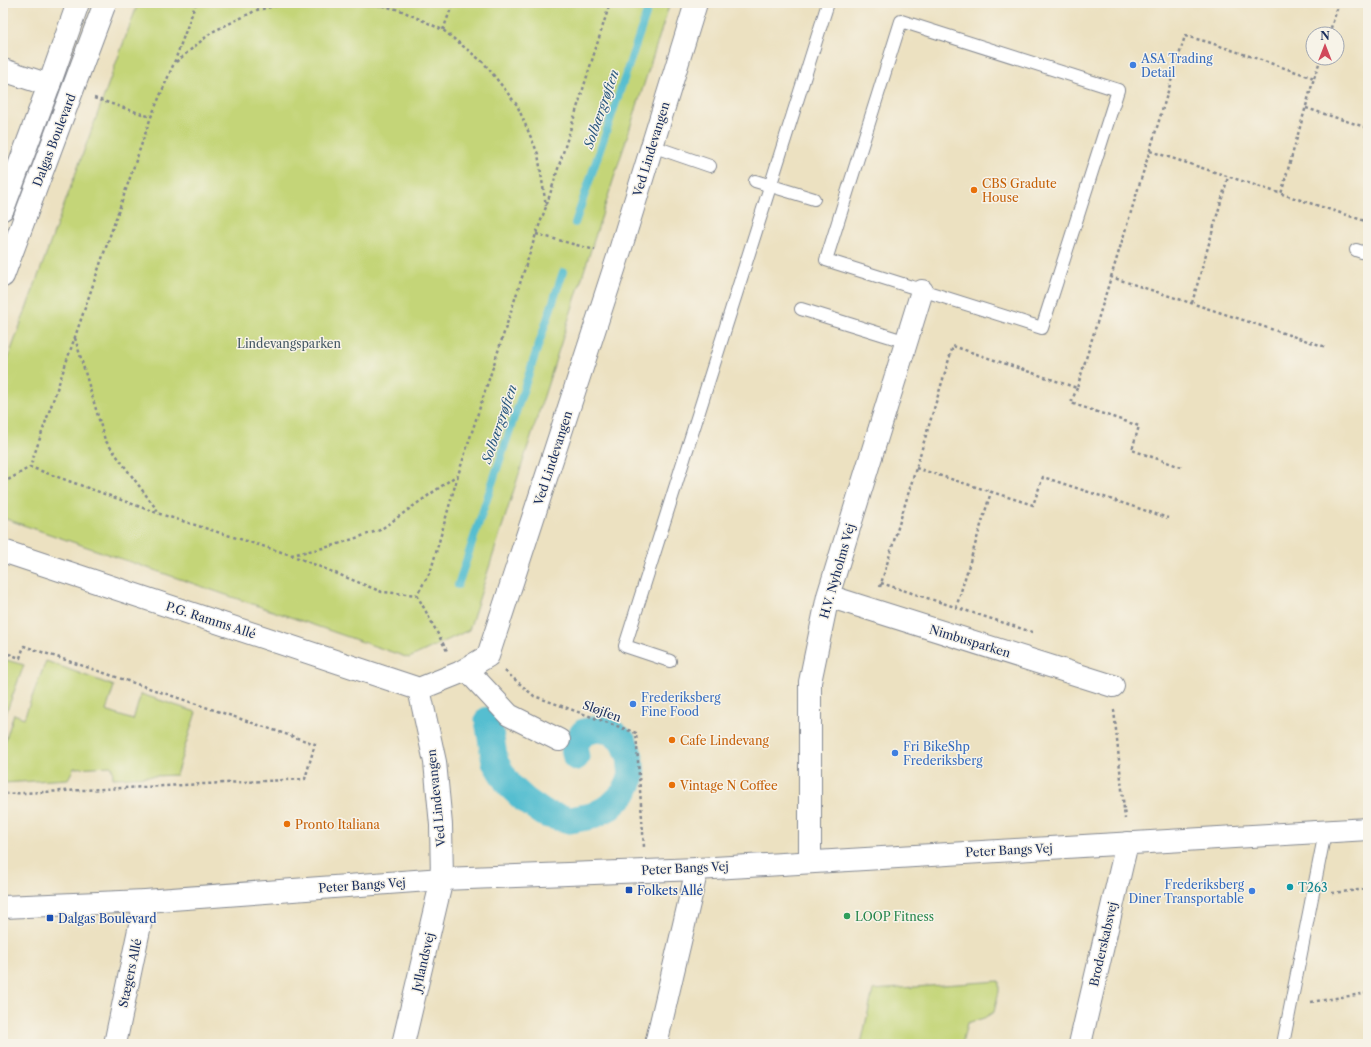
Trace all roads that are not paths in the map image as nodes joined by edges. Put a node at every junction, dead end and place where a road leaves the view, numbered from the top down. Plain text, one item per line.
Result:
1 (78, 3) edge
2 (105, 3) edge
3 (696, 3) edge
4 (828, 3) edge
5 (3, 70) edge
6 (49, 85) junction
7 (73, 91) junction
8 (652, 146) junction
9 (710, 166) dead end
10 (755, 181) dead end
11 (770, 186) junction
12 (814, 199) dead end
13 (3, 209) edge
14 (1356, 250) dead end
15 (1368, 254) edge
16 (3, 276) edge
17 (922, 291) junction
18 (801, 309) dead end
19 (907, 342) junction
20 (3, 551) edge
21 (828, 596) junction
22 (670, 661) dead end
23 (462, 671) junction
24 (1113, 686) road end
25 (419, 689) junction
26 (559, 740) dead end
27 (1368, 829) edge
28 (1324, 832) junction
29 (1127, 843) junction
30 (810, 861) junction
31 (697, 868) junction
32 (442, 879) junction
33 (145, 901) junction
34 (3, 907) edge
35 (115, 1044) edge
36 (404, 1044) edge
37 (656, 1044) edge
38 (1080, 1044) edge
39 (1283, 1044) edge

1 - 6 street, Dalgas Boulevard
2 - 7 street, Dalgas Boulevard
3 - 8 street, Ved Lindevangen
4 - 11 lane
5 - 6 street
6 - 7 street
6 - 13 street, Dalgas Boulevard
7 - 16 street, Dalgas Boulevard
8 - 9 lane
8 - 23 street, Ved Lindevangen
10 - 11 lane
11 - 12 lane
11 - 22 lane
14 - 15 lane
17 - 17 lane
17 - 19 street, H.V. Nyholms Vej
18 - 19 lane
19 - 21 street, H.V. Nyholms Vej
20 - 25 street, P.G. Ramms Allé
21 - 24 street, Nimbusparken
21 - 30 street, H.V. Nyholms Vej
23 - 25 street
23 - 26 street
25 - 32 street, Ved Lindevangen
27 - 28 street, Peter Bangs Vej
28 - 29 street, Peter Bangs Vej
28 - 39 lane
29 - 30 street, Peter Bangs Vej
29 - 38 street, Broderskabsvej
30 - 31 street, Peter Bangs Vej
31 - 32 street, Peter Bangs Vej
31 - 37 street
32 - 33 street, Peter Bangs Vej
32 - 36 street, Jyllandsvej
33 - 34 street, Peter Bangs Vej
33 - 35 street, Stægers Allé

